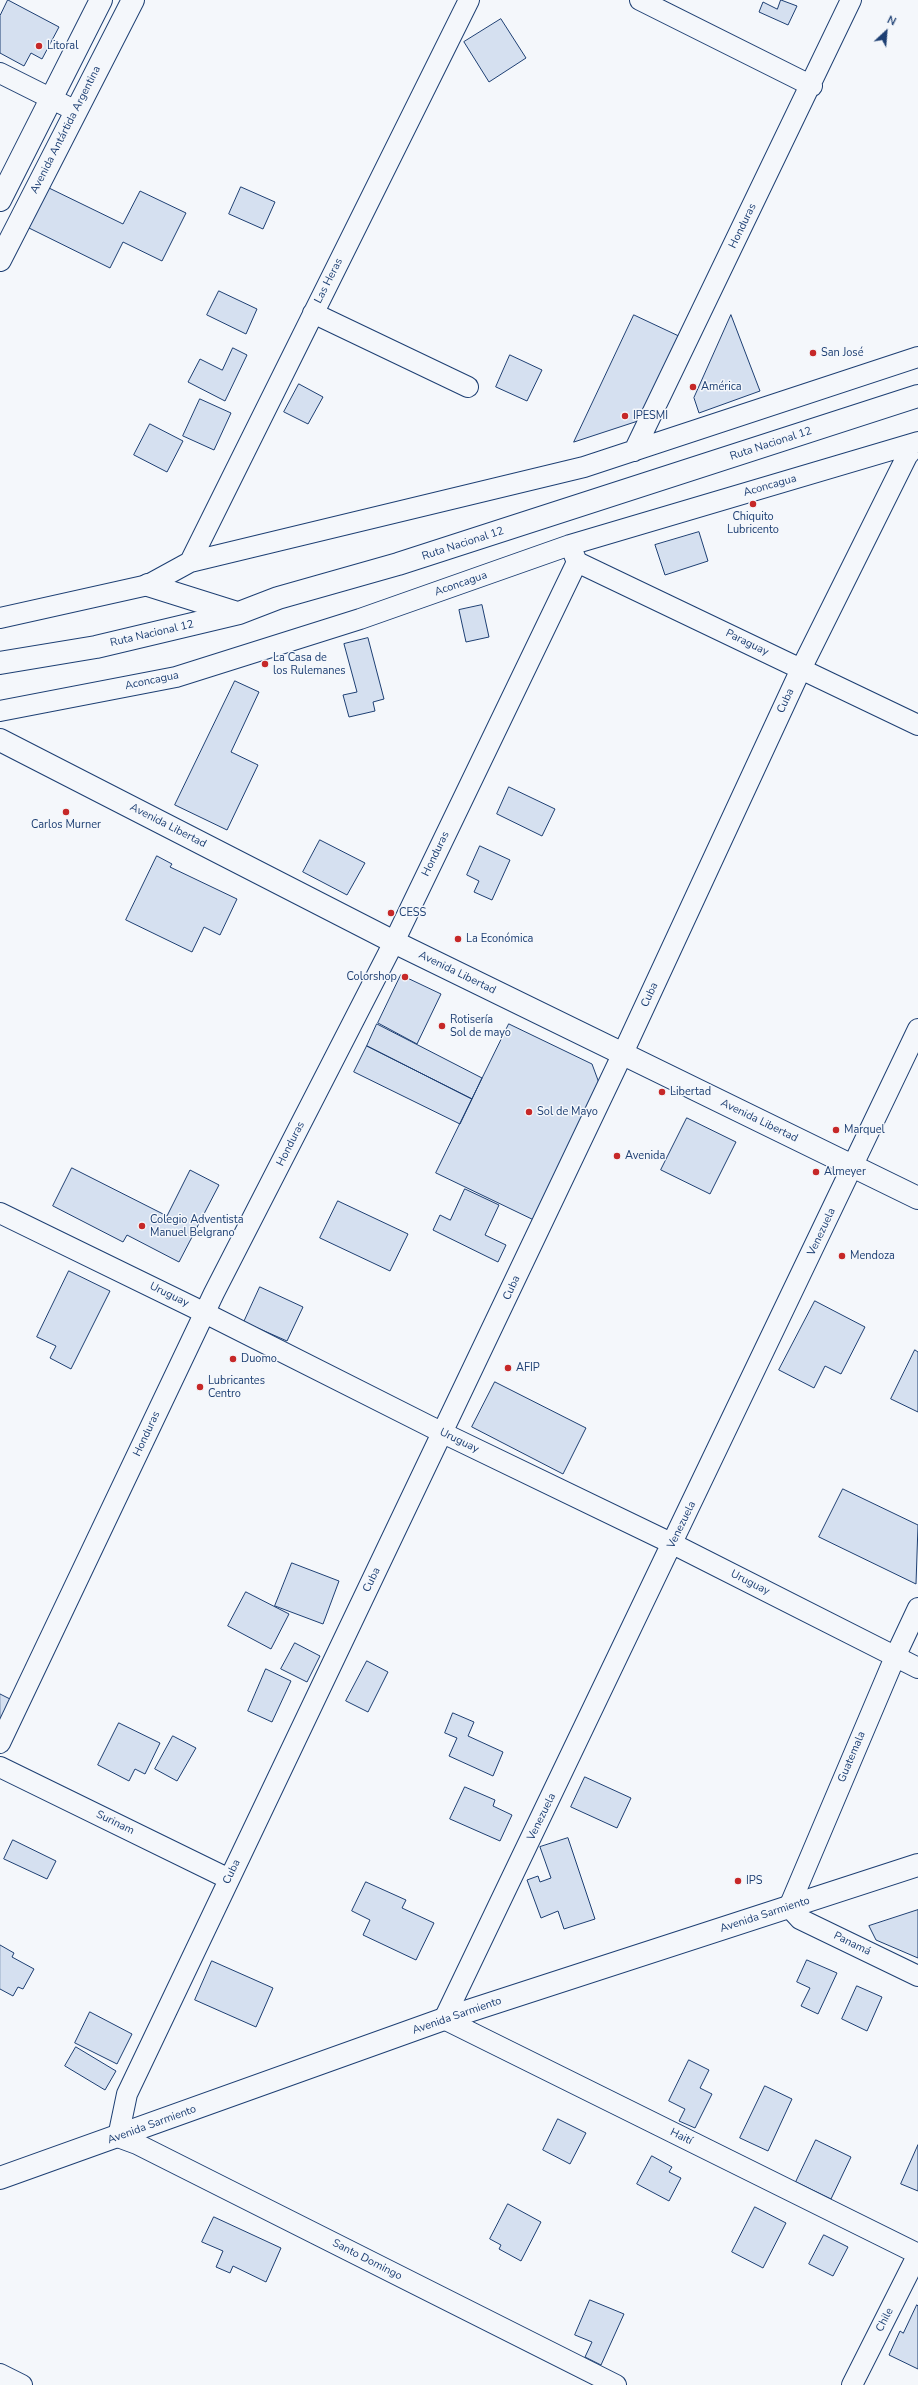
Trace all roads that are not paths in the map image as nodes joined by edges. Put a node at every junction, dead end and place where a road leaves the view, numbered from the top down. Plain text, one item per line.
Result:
1 (101, 0) edge
2 (133, 0) edge
3 (470, 0) edge
4 (640, 0) edge
5 (851, 0) edge
6 (0, 73) edge
7 (812, 86) junction
8 (51, 99) junction
9 (76, 111) junction
10 (0, 200) edge
11 (0, 260) edge
12 (313, 313) junction
13 (918, 357) edge
14 (468, 387) dead end
15 (918, 396) edge
16 (918, 443) edge
17 (634, 451) junction
18 (573, 554) junction
19 (190, 562) junction
20 (148, 585) junction
21 (239, 613) junction
22 (0, 618) edge
23 (0, 663) edge
24 (801, 669) junction
25 (0, 711) edge
26 (918, 726) edge
27 (0, 740) edge
28 (394, 942) junction
29 (918, 1029) edge
30 (623, 1054) junction
31 (853, 1167) junction
32 (918, 1198) edge
33 (0, 1213) edge
34 (205, 1313) junction
35 (443, 1433) junction
36 (673, 1544) junction
37 (918, 1608) edge
38 (894, 1657) junction
39 (918, 1668) edge
40 (0, 1743) edge
41 (0, 1767) edge
42 (918, 1865) edge
43 (229, 1879) junction
44 (789, 1908) junction
45 (918, 1976) edge
46 (444, 2020) junction
47 (118, 2137) junction
48 (0, 2178) edge
49 (918, 2254) edge
50 (0, 2374) edge
51 (22, 2385) edge
52 (616, 2385) edge
53 (852, 2385) edge

1 - 8 main road
2 - 9 main road, Avenida Antártida Argentina
3 - 12 street, Las Heras
4 - 7 street
5 - 7 street, Honduras
6 - 8 street
7 - 17 street, Honduras
8 - 9 street
8 - 10 main road
9 - 11 main road, Avenida Antártida Argentina
12 - 14 street
12 - 19 street, Las Heras
13 - 17 street
15 - 21 main road, Ruta Nacional 12
16 - 18 street, Aconcagua
16 - 24 street, Cuba
17 - 19 street
18 - 24 street, Paraguay
18 - 25 street, Aconcagua
18 - 28 street, Honduras
19 - 20 street
20 - 21 main road
20 - 22 street
21 - 23 main road, Ruta Nacional 12
24 - 26 street, Paraguay
24 - 30 street, Cuba
27 - 28 main road, Avenida Libertad
28 - 30 main road, Avenida Libertad
28 - 34 street, Honduras
29 - 31 street, Venezuela
30 - 31 main road, Avenida Libertad
30 - 35 street, Cuba
31 - 32 main road, Avenida Libertad
31 - 36 street, Venezuela
33 - 34 street, Uruguay
34 - 35 street, Uruguay
34 - 40 street, Honduras
35 - 36 street, Uruguay
35 - 43 street, Cuba
36 - 38 street, Uruguay
36 - 46 street, Venezuela
37 - 38 street, Guatemala
38 - 39 street, Uruguay
38 - 44 street, Guatemala
41 - 43 street, Surinam
42 - 44 main road, Avenida Sarmiento
43 - 47 street, Cuba
44 - 45 street, Panamá
44 - 46 main road, Avenida Sarmiento
46 - 47 main road, Avenida Sarmiento
46 - 49 street, Haití
47 - 48 main road, Avenida Sarmiento
47 - 52 street, Santo Domingo
49 - 53 street, Chile
50 - 51 street

